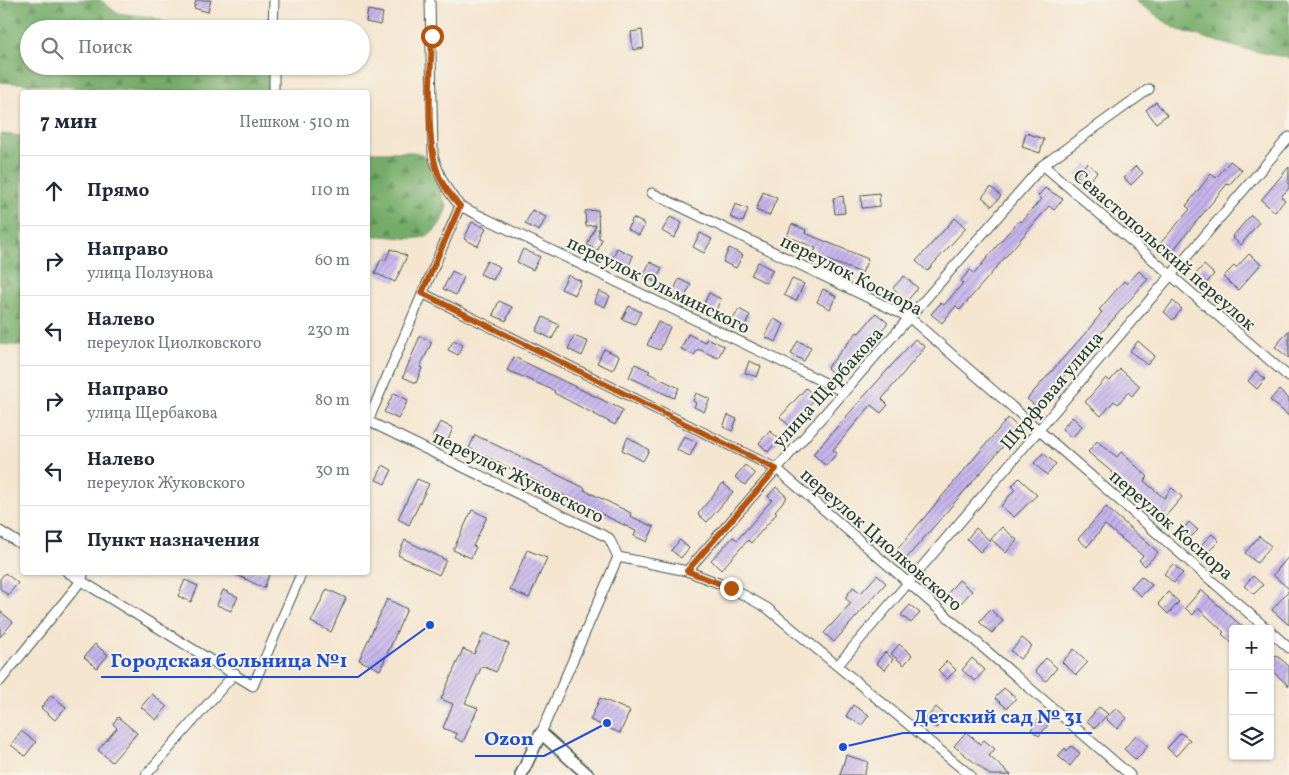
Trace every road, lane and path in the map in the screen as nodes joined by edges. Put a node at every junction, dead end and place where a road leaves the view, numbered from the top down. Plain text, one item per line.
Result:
1 (274, 0) edge
2 (430, 0) edge
3 (273, 20) edge
4 (274, 75) edge
5 (1149, 89) dead end
6 (274, 90) edge
7 (1289, 136) edge
8 (1043, 165) junction
9 (652, 193) dead end
10 (460, 206) junction
11 (1171, 276) junction
12 (422, 293) junction
13 (910, 318) junction
14 (1289, 378) edge
15 (844, 392) junction
16 (370, 416) edge
17 (370, 422) edge
18 (1040, 430) junction
19 (776, 469) junction
20 (0, 531) edge
21 (20, 544) edge
22 (618, 557) junction
23 (687, 571) junction
24 (301, 575) edge
25 (83, 577) edge
26 (908, 584) junction
27 (1262, 625) edge
28 (1274, 635) edge
29 (1289, 648) edge
30 (838, 665) junction
31 (235, 673) junction
32 (0, 681) edge
33 (540, 733) junction
34 (146, 775) edge
35 (521, 775) edge
36 (588, 775) edge
37 (970, 775) edge
38 (1130, 775) edge

1 - 3 street
2 - 10 street
4 - 6 street
5 - 8 street, улица Щербакова
7 - 11 street, Шурфовая улица
8 - 11 street, Севастопольский переулок
8 - 13 street, улица Щербакова
9 - 13 street, переулок Косиора
10 - 12 street
10 - 15 street, переулок Ольминского
11 - 14 street, Севастопольский переулок
11 - 18 street, Шурфовая улица
12 - 16 street
12 - 19 street, переулок Циолковского
13 - 15 street, улица Щербакова
13 - 18 street, переулок Косиора
15 - 19 street, улица Щербакова
17 - 22 street, переулок Жуковского
18 - 26 street, Шурфовая улица
18 - 27 street, переулок Косиора
19 - 23 street, улица Щербакова
19 - 26 street, переулок Циолковского
20 - 21 street
22 - 23 street
22 - 33 street
23 - 30 street
24 - 31 street
25 - 31 street
25 - 32 street
26 - 30 street, Шурфовая улица
26 - 38 street, переулок Циолковского
28 - 29 street
30 - 37 street
31 - 34 street
33 - 35 street
33 - 36 street

